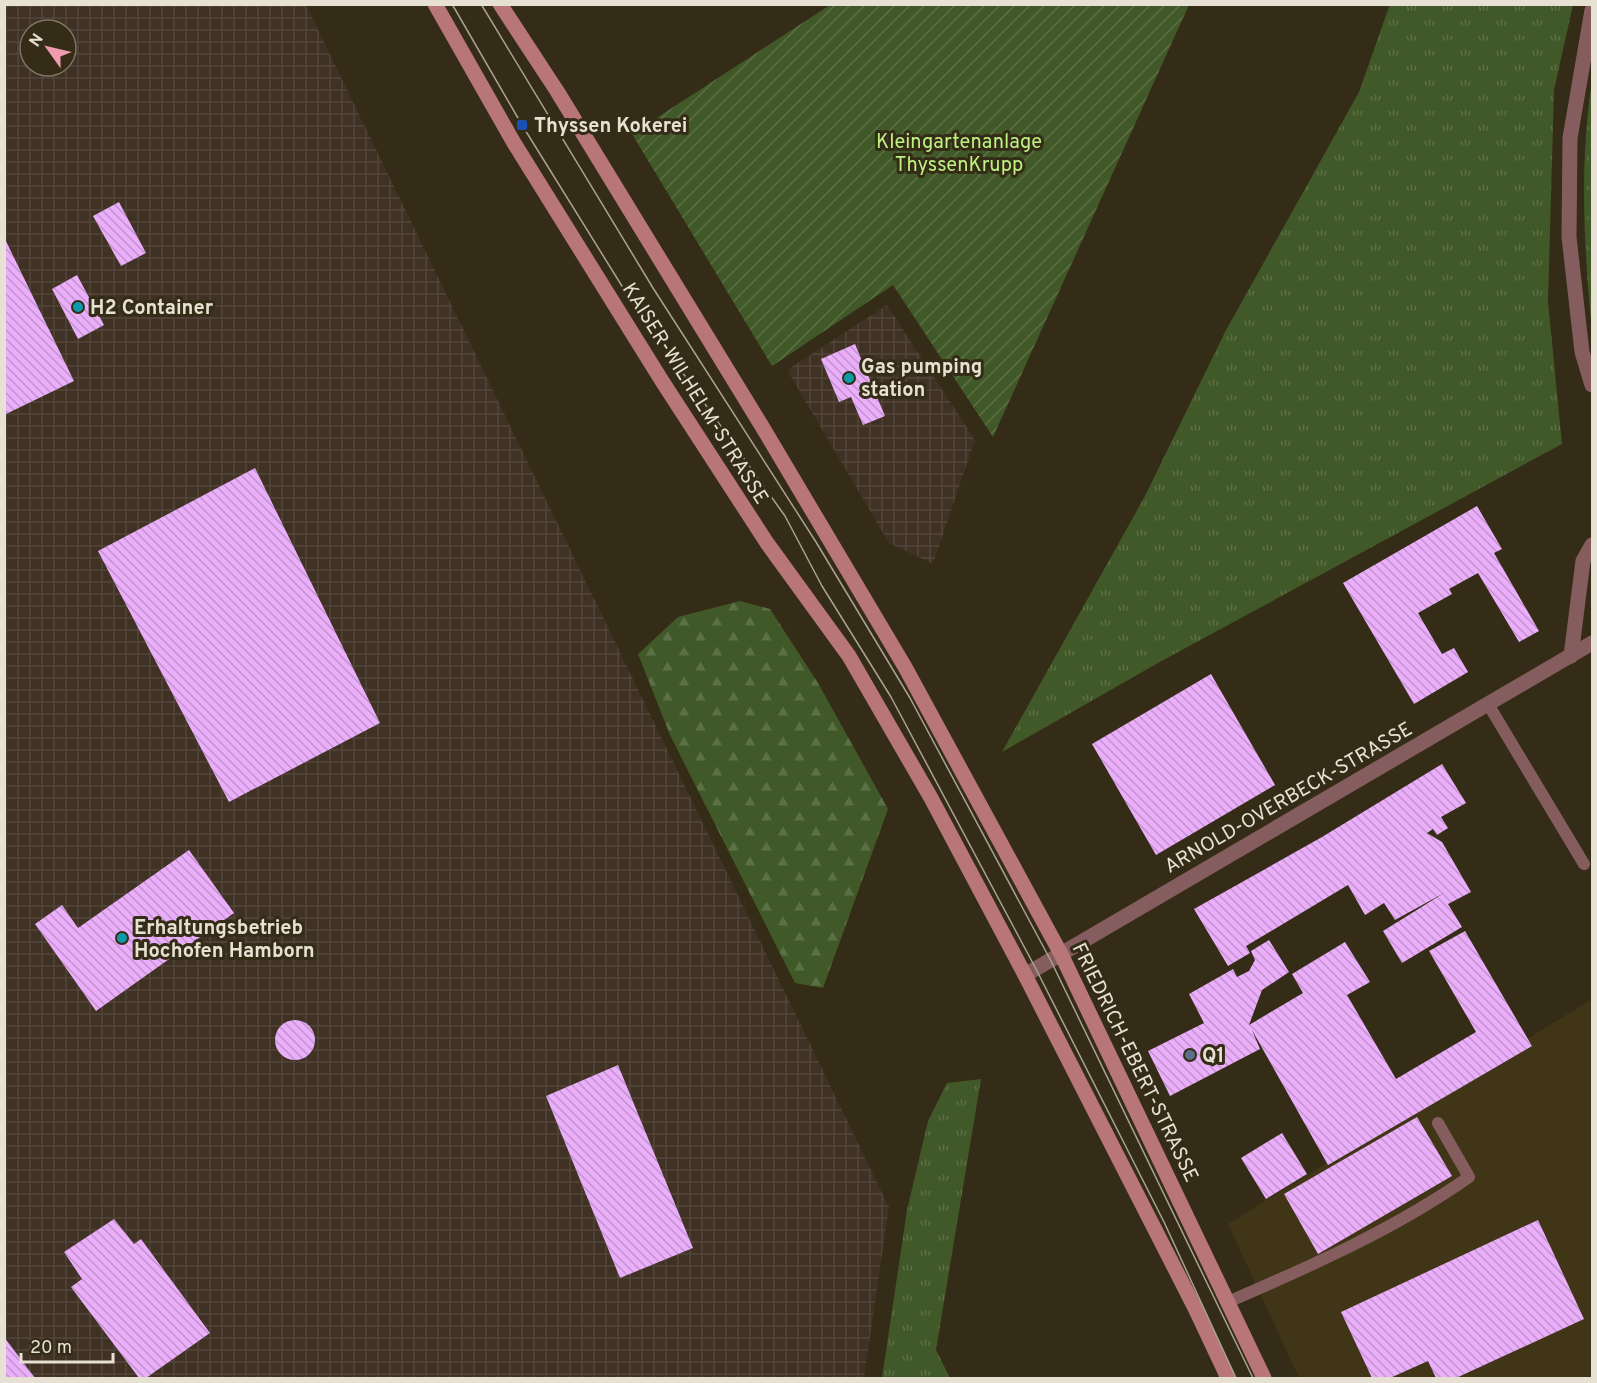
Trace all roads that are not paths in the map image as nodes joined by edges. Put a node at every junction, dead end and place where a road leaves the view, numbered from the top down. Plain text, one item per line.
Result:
1 (435, 4) edge
2 (500, 4) edge
3 (1593, 9) edge
4 (1593, 385) edge
5 (1593, 545) edge
6 (1593, 643) edge
7 (1571, 656) junction
8 (1488, 704) junction
9 (960, 768) joint
10 (1584, 864) dead end
11 (1061, 954) junction
12 (1025, 975) junction
13 (1438, 1123) dead end
14 (1228, 1302) junction
15 (1228, 1378) edge
16 (1264, 1378) edge

1 - 12 main road, KAISER-WILHELM-STRASSE
2 - 9 main road, KAISER-WILHELM-STRASSE
3 - 4 street
5 - 7 street
6 - 7 street, ARNOLD-OVERBECK-STRASSE
7 - 8 street, ARNOLD-OVERBECK-STRASSE
8 - 10 lane
8 - 11 street, ARNOLD-OVERBECK-STRASSE
9 - 11 main road, FRIEDRICH-EBERT-STRASSE
11 - 12 street, ARNOLD-OVERBECK-STRASSE
11 - 14 main road, FRIEDRICH-EBERT-STRASSE
12 - 15 main road
13 - 14 lane
14 - 16 main road, FRIEDRICH-EBERT-STRASSE

